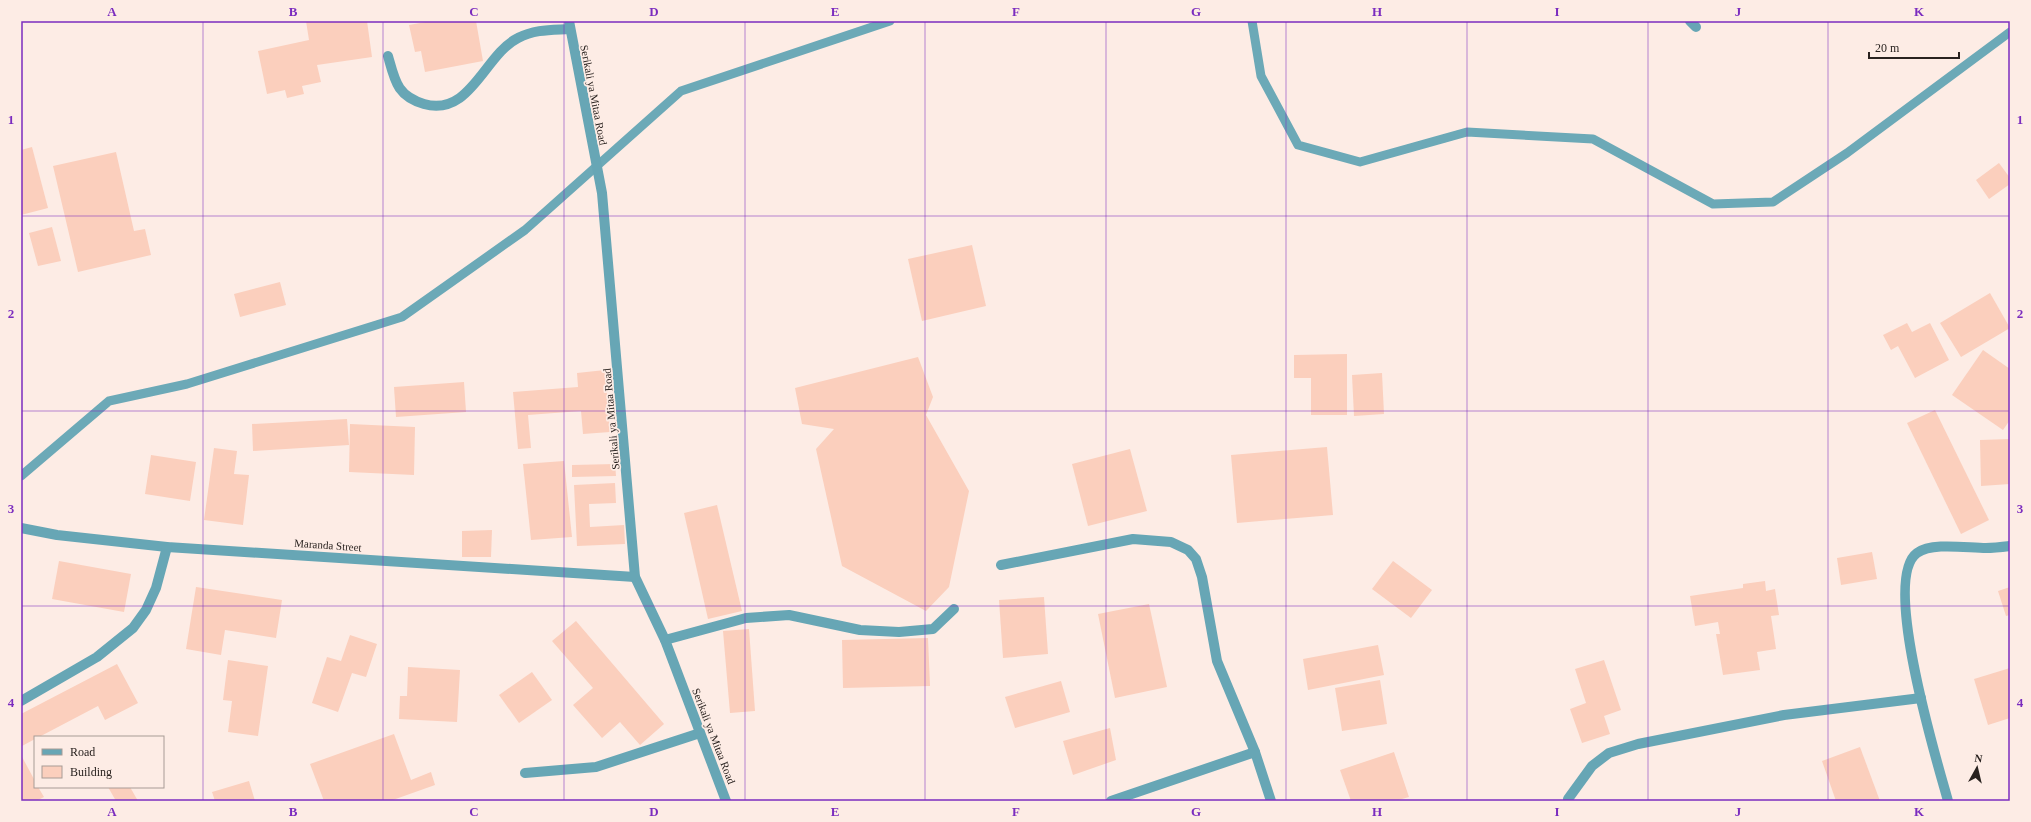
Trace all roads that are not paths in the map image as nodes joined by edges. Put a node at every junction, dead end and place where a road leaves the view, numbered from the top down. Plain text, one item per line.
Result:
1 (569, 25) edge
2 (388, 56) dead end
3 (21, 528) edge
4 (2010, 546) edge
5 (167, 547) junction
6 (1001, 565) dead end
7 (635, 577) junction
8 (954, 609) dead end
9 (665, 640) junction
10 (1921, 698) junction
11 (21, 701) edge
12 (700, 733) junction
13 (1255, 752) junction
14 (525, 773) dead end
15 (1568, 799) dead end
16 (726, 801) edge
17 (1111, 801) edge
18 (1271, 801) edge
19 (1948, 801) edge

1 - 2 street
1 - 7 street, Serikali ya Mitaa Road
3 - 5 street, Maranda Street
4 - 10 street
5 - 7 street, Maranda Street
5 - 11 street
6 - 13 street
7 - 9 street, Serikali ya Mitaa Road
8 - 9 street
9 - 12 street, Serikali ya Mitaa Road
10 - 15 street
10 - 19 street
12 - 14 street
12 - 16 street, Serikali ya Mitaa Road
13 - 17 street
13 - 18 street

